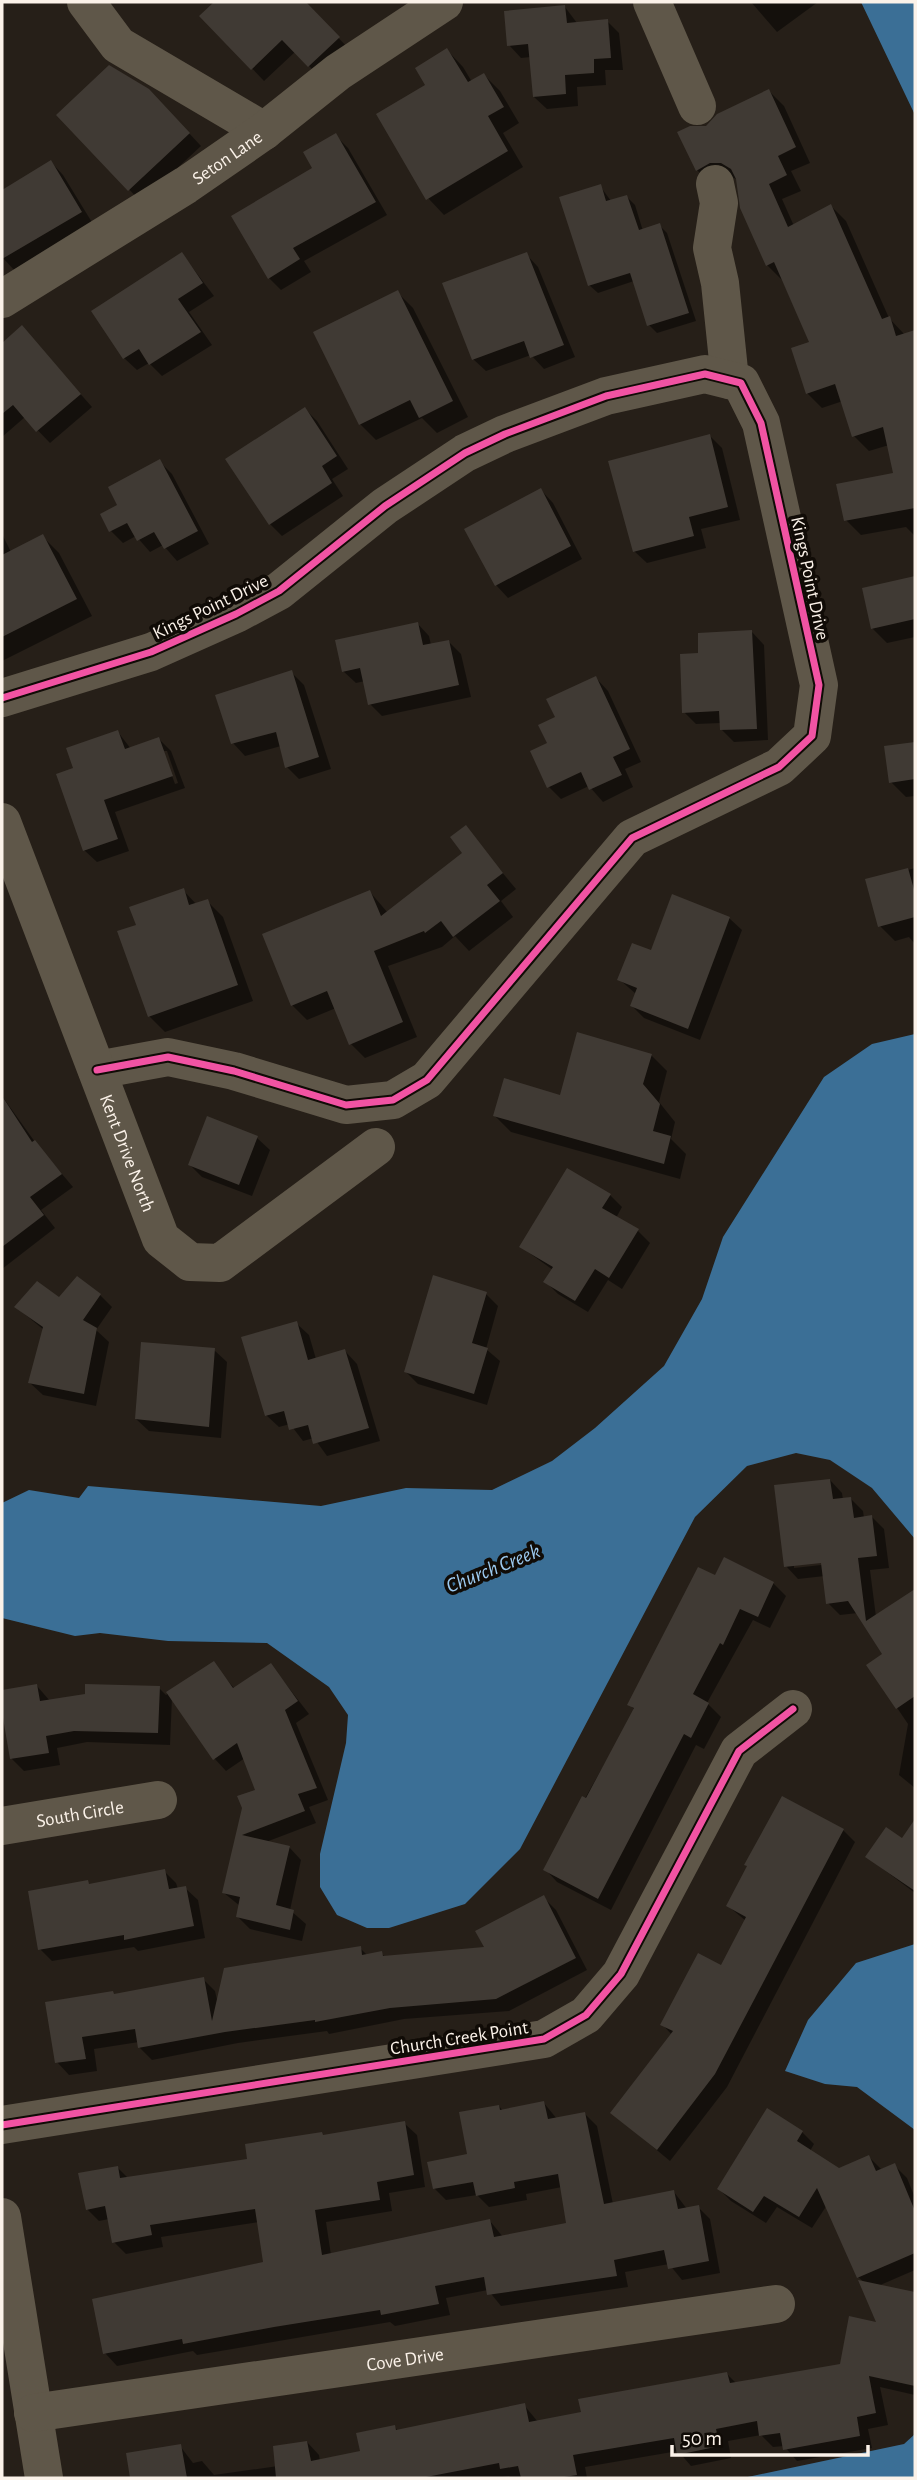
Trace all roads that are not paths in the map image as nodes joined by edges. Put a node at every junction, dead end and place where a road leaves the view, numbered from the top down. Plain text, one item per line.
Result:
1 (86, 2) edge
2 (444, 2) edge
3 (652, 2) edge
4 (697, 106) dead end
5 (264, 131) junction
6 (715, 184) dead end
7 (2, 299) edge
8 (730, 380) junction
9 (2, 698) edge
10 (2, 822) edge
11 (97, 1070) junction
12 (376, 1147) dead end
13 (793, 1709) dead end
14 (158, 1800) dead end
15 (2, 1825) edge
16 (2, 2125) edge
17 (2, 2217) edge
18 (776, 2304) dead end
19 (33, 2413) junction
20 (44, 2478) edge

1 - 5 street
2 - 5 street, Seton Lane
3 - 4 street
5 - 7 street, Seton Lane
6 - 8 street
8 - 9 street, Kings Point Drive
8 - 11 street, Kings Point Drive
10 - 11 street, Kent Drive North
11 - 12 street, Kent Drive North
13 - 16 street, Church Creek Point
14 - 15 street, South Circle
17 - 19 street
18 - 19 street, Cove Drive
19 - 20 street

